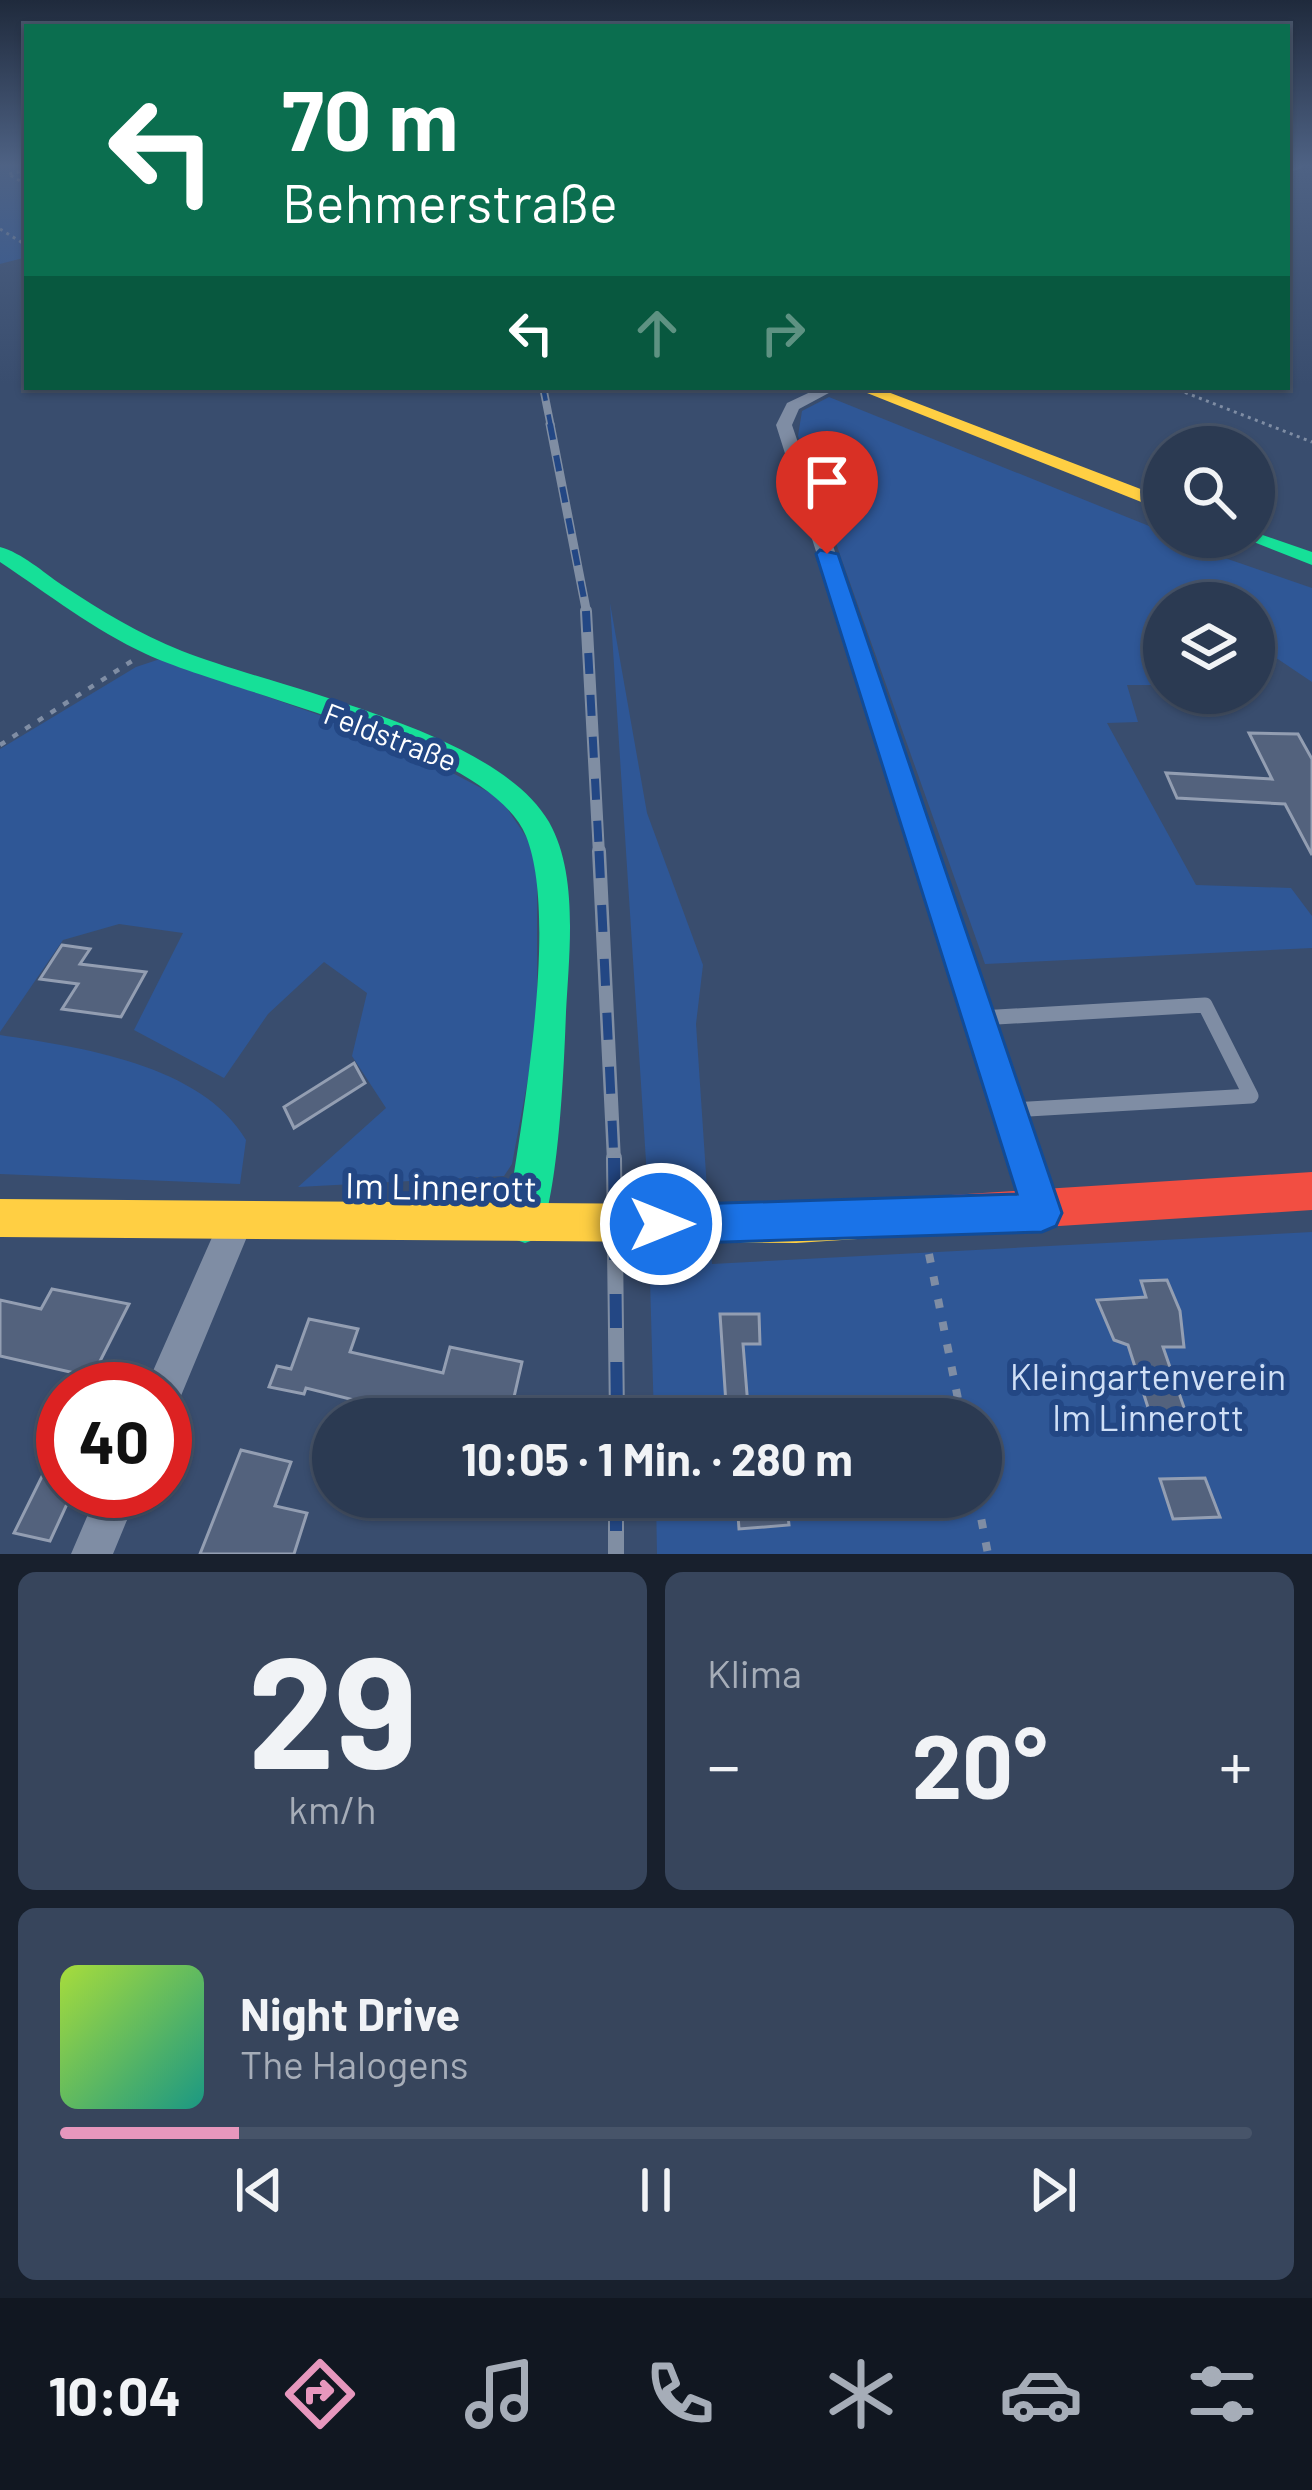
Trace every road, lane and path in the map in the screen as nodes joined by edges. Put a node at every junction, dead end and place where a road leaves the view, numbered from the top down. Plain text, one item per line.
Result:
1 (868, 390) edge
2 (924, 390) edge
3 (1179, 390) edge
4 (825, 391) edge
5 (1312, 442) edge
6 (1143, 473) edge
7 (1143, 497) edge
8 (1275, 520) edge
9 (1312, 533) edge
10 (1275, 546) edge
11 (0, 553) edge
12 (1312, 560) edge
13 (154, 649) junction
14 (0, 745) edge
15 (979, 1018) junction
16 (1010, 1110) junction
17 (1312, 1191) edge
18 (1042, 1213) junction
19 (0, 1218) edge
20 (922, 1219) junction
21 (237, 1220) junction
22 (525, 1224) junction
23 (176, 1362) edge
24 (958, 1398) edge
25 (107, 1518) edge
26 (981, 1518) edge
27 (92, 1554) edge
28 (988, 1554) edge

1 - 7 main road
2 - 6 main road
3 - 5 path
4 - 15 street
8 - 9 main road
10 - 12 main road
11 - 13 main road, Feldstraße
13 - 14 path
13 - 22 main road, Feldstraße
15 - 16 street
15 - 16 lane
16 - 18 street
17 - 18 main road, Im Linnerott
18 - 20 main road, Im Linnerott
19 - 21 main road, Im Linnerott
20 - 22 main road, Im Linnerott
20 - 24 path
21 - 22 main road, Im Linnerott
21 - 23 street
25 - 27 street
26 - 28 path

